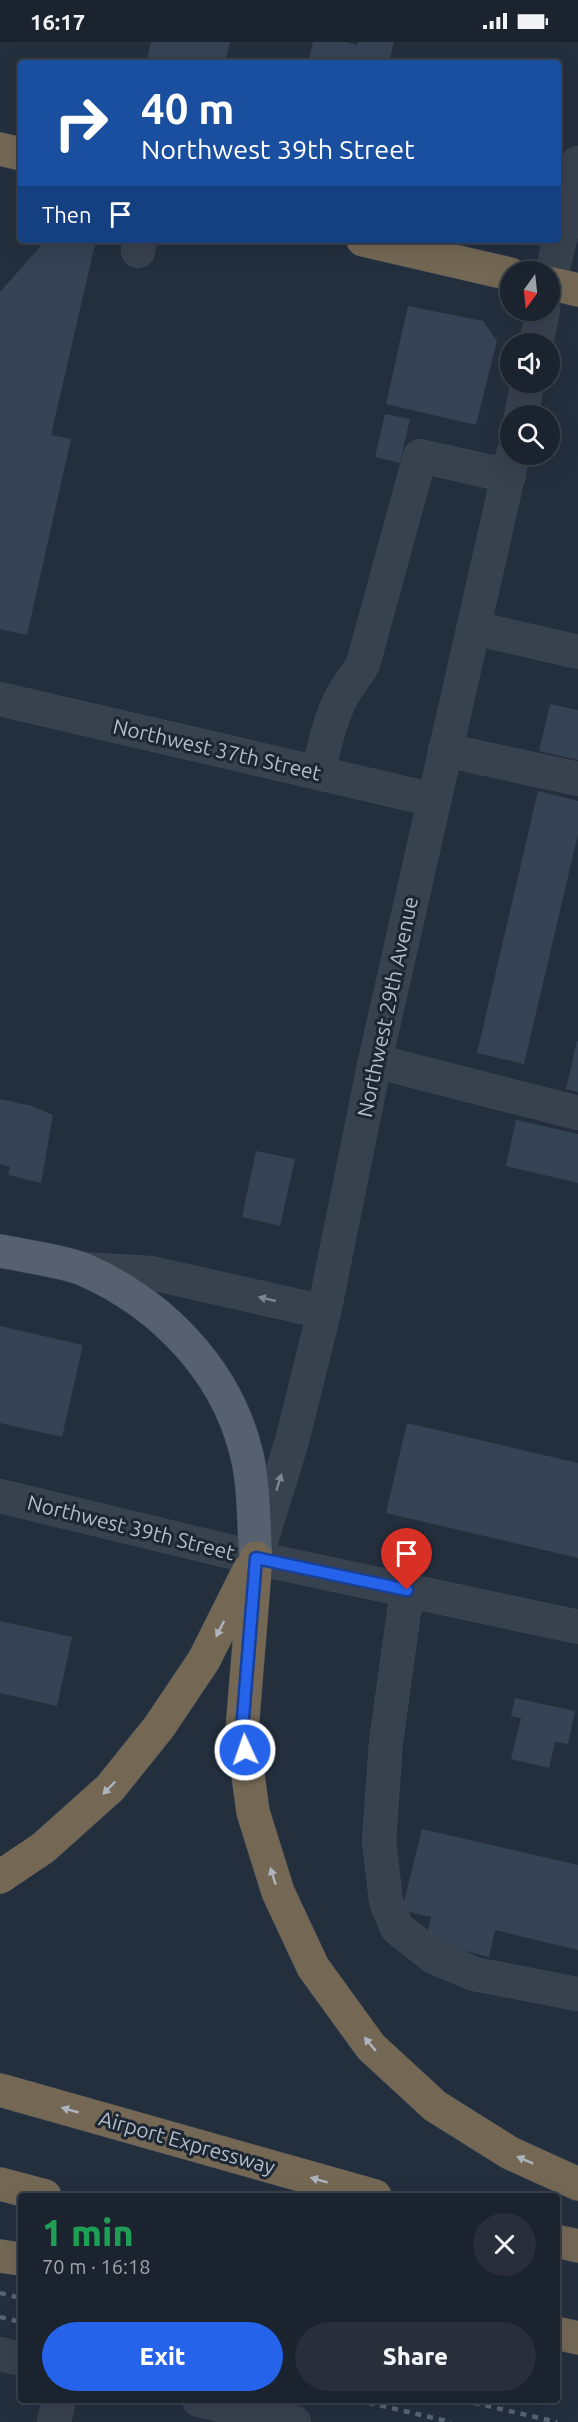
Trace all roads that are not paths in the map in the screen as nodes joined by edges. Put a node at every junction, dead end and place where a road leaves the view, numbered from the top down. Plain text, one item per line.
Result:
1 (0, 149) edge
2 (18, 153) edge
3 (578, 163) edge
4 (561, 234) edge
5 (376, 243) edge
6 (559, 243) edge
7 (555, 261) edge
8 (500, 272) edge
9 (560, 286) edge
10 (578, 290) edge
11 (500, 464) edge
12 (511, 465) edge
13 (474, 628) junction
14 (578, 652) edge
15 (0, 699) edge
16 (445, 750) junction
17 (318, 773) junction
18 (578, 778) edge
19 (434, 800) junction
20 (375, 1062) junction
21 (578, 1113) edge
22 (0, 1251) edge
23 (83, 1269) junction
24 (324, 1312) junction
25 (0, 1496) edge
26 (256, 1558) junction
27 (407, 1590) junction
28 (578, 1628) edge
29 (0, 1877) edge
30 (578, 1994) edge
31 (0, 2091) edge
32 (0, 2184) edge
33 (578, 2184) edge
34 (34, 2193) edge
35 (364, 2193) edge
36 (560, 2242) edge
37 (578, 2246) edge
38 (0, 2256) edge
39 (18, 2259) edge
40 (560, 2334) edge
41 (578, 2338) edge
42 (0, 2354) edge
43 (18, 2358) edge
44 (58, 2403) edge
45 (212, 2403) edge
46 (54, 2422) edge
47 (294, 2422) edge

1 - 2 highway
3 - 4 street
5 - 8 highway
6 - 7 street
9 - 10 highway
11 - 17 street
12 - 13 street, Northwest 29th Avenue
13 - 14 street
13 - 16 street, Northwest 29th Avenue
15 - 17 street, Northwest 37th Street
16 - 18 street
16 - 19 street, Northwest 29th Avenue
17 - 19 street, Northwest 37th Street
19 - 20 street, Northwest 29th Avenue
20 - 21 street
20 - 24 street, Northwest 29th Avenue
22 - 23 main road
24 -> 23 street
23 - 26 main road
26 -> 24 street, Northwest 29th Avenue
25 - 26 street, Northwest 39th Street
26 - 27 street, Northwest 39th Street
26 -> 29 highway
33 -> 26 highway
27 - 28 street, Northwest 39th Street
27 - 30 street
35 -> 31 highway, Airport Expressway
32 - 34 highway
36 - 37 highway
38 - 39 highway
40 - 41 highway
42 - 43 street
44 - 46 street
45 - 47 street

